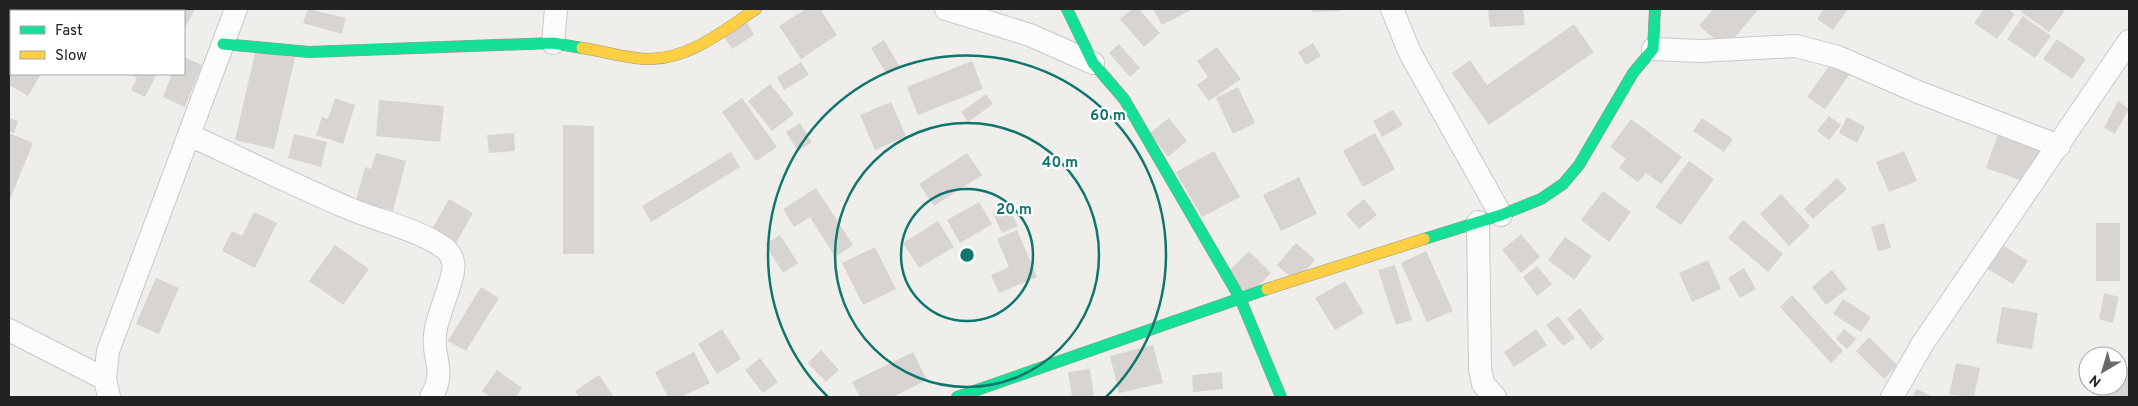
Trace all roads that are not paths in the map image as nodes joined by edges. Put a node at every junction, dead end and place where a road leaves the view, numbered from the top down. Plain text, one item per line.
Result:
1 (236, 9) edge
2 (556, 9) edge
3 (756, 9) edge
4 (946, 9) edge
5 (1067, 9) edge
6 (1392, 9) edge
7 (1655, 9) edge
8 (2129, 41) edge
9 (553, 43) junction
10 (223, 44) junction
11 (1653, 49) junction
12 (1093, 62) junction
13 (189, 135) junction
14 (2059, 146) junction
15 (1501, 215) junction
16 (1478, 222) junction
17 (1240, 298) junction
18 (9, 330) edge
19 (107, 388) edge
20 (431, 397) edge
21 (957, 397) edge
22 (1282, 397) edge
23 (1495, 397) edge
24 (1892, 397) edge

1 - 10 street
2 - 9 street
3 - 9 street
4 - 12 street
5 - 12 street
6 - 15 street
7 - 11 street
8 - 14 street
9 - 10 street
10 - 13 street
11 - 14 street
11 - 15 street
12 - 17 street
13 - 19 street
13 - 20 street
14 - 24 street
15 - 16 street
16 - 17 street
16 - 23 street
17 - 21 street
17 - 22 street
18 - 19 street

